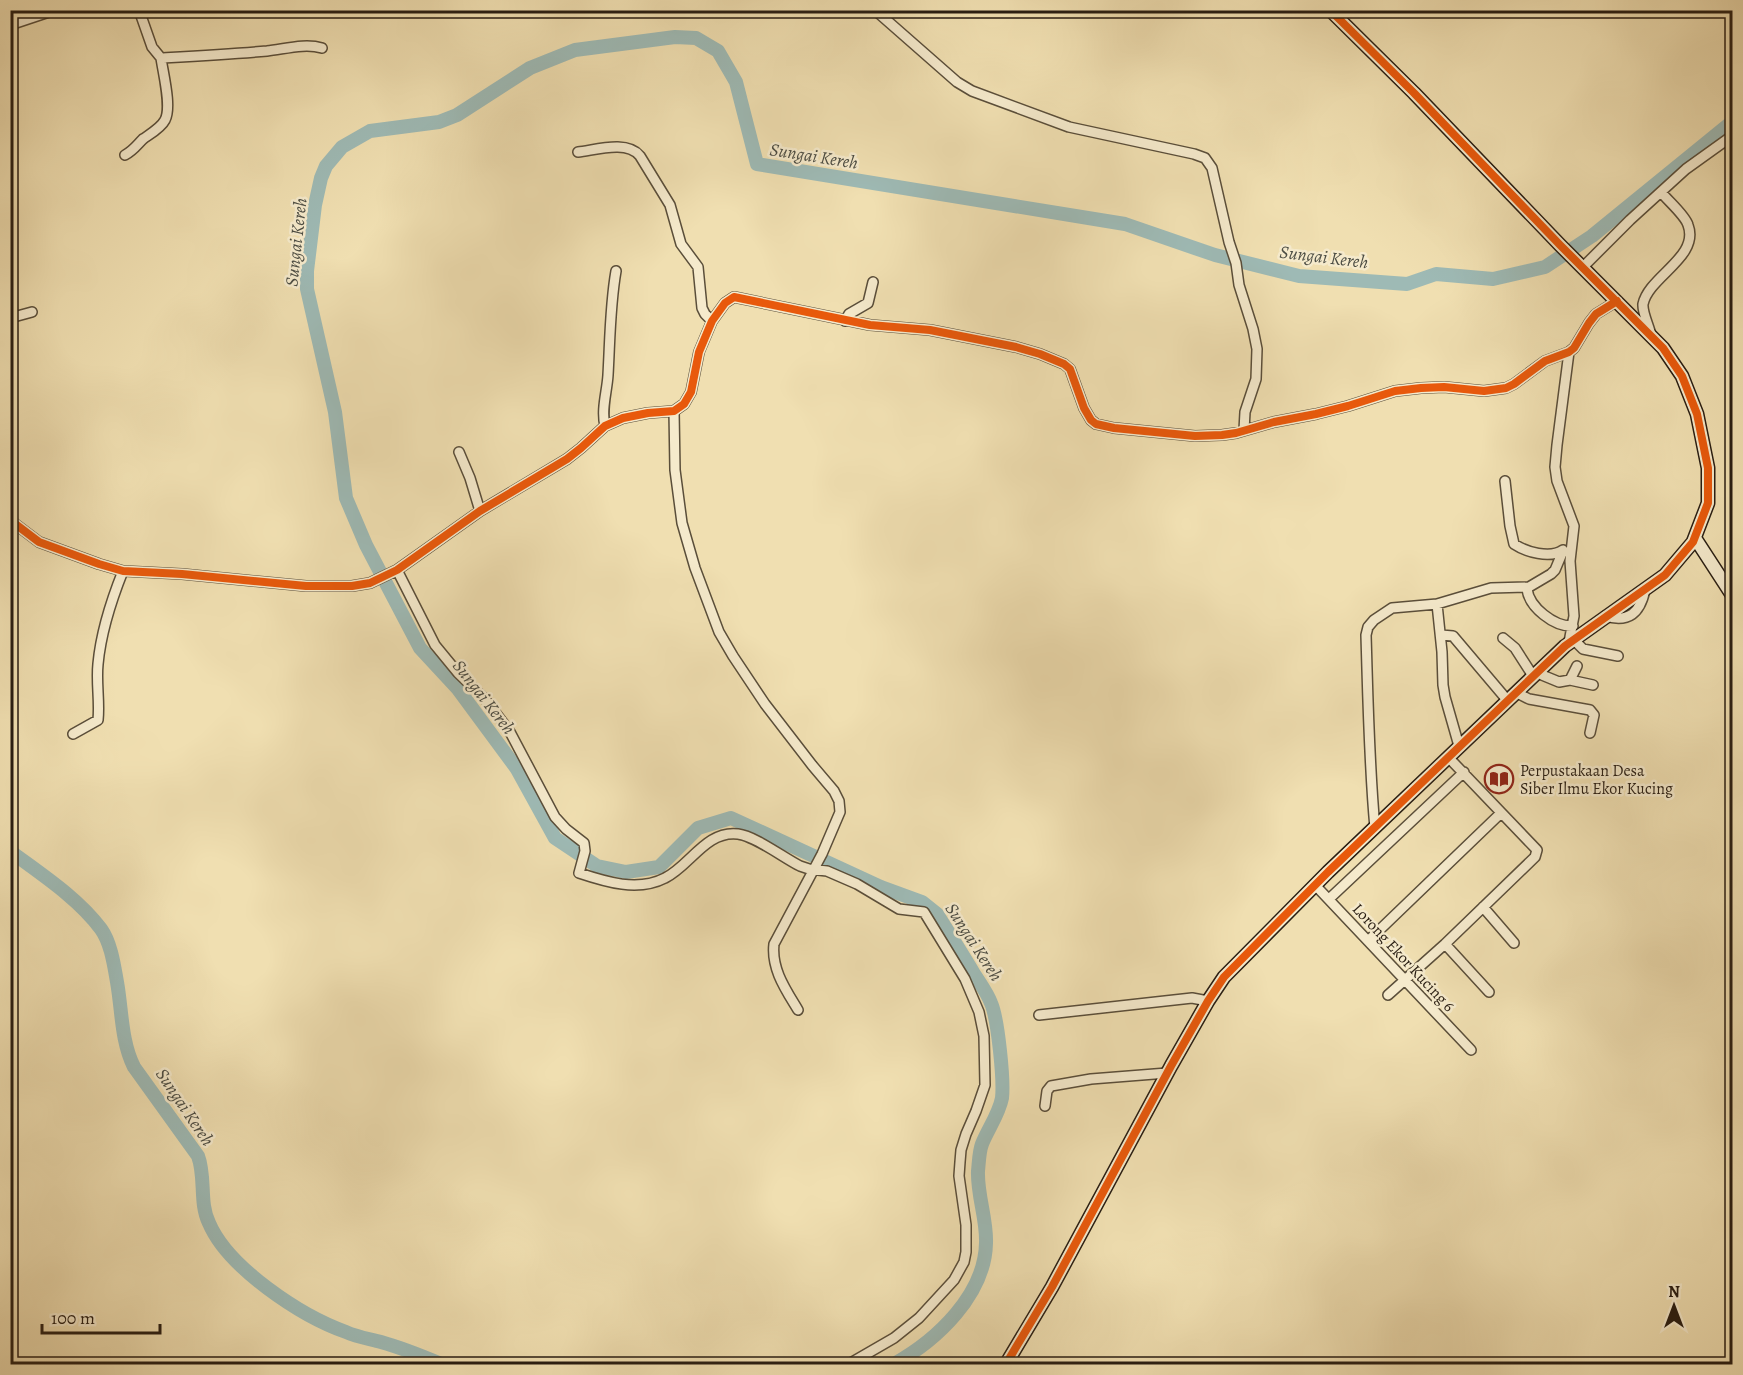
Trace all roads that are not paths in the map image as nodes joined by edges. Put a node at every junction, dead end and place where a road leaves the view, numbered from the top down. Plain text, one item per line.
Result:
1 (55, 10) edge
2 (139, 10) edge
3 (875, 10) edge
4 (1330, 10) edge
5 (10, 25) edge
6 (322, 48) dead end
7 (161, 58) junction
8 (1732, 136) edge
9 (578, 152) dead end
10 (125, 155) dead end
11 (1661, 192) junction
12 (1583, 267) junction
13 (616, 271) dead end
14 (873, 282) dead end
15 (1617, 301) junction
16 (32, 312) dead end
17 (10, 318) edge
18 (712, 321) junction
19 (845, 321) junction
20 (1651, 335) junction
21 (1569, 352) junction
22 (674, 411) junction
23 (605, 426) junction
24 (1244, 430) junction
25 (459, 452) dead end
26 (1505, 481) dead end
27 (480, 511) junction
28 (10, 520) edge
29 (1571, 538) junction
30 (1695, 538) junction
31 (1563, 551) junction
32 (123, 571) junction
33 (393, 573) junction
34 (1527, 588) junction
35 (1732, 595) edge
36 (1437, 604) junction
37 (1573, 626) junction
38 (1441, 635) junction
39 (1503, 639) dead end
40 (1571, 641) junction
41 (1618, 656) dead end
42 (1577, 666) dead end
43 (1535, 674) junction
44 (1570, 680) junction
45 (1593, 684) dead end
46 (1512, 697) junction
47 (1590, 733) dead end
48 (73, 734) dead end
49 (1460, 746) junction
50 (1448, 757) junction
51 (1464, 772) junction
52 (1501, 813) junction
53 (1375, 828) junction
54 (819, 862) junction
55 (1315, 885) junction
56 (1329, 899) junction
57 (1483, 907) junction
58 (1368, 940) junction
59 (1514, 943) dead end
60 (1445, 944) junction
61 (1404, 980) junction
62 (1489, 992) dead end
63 (1388, 995) dead end
64 (1208, 1001) junction
65 (798, 1010) dead end
66 (1039, 1015) dead end
67 (1471, 1050) dead end
68 (1167, 1073) junction
69 (1045, 1106) dead end
70 (849, 1365) edge
71 (1006, 1365) edge

1 - 5 street
2 - 7 street
3 - 24 street
4 - 12 street
6 - 7 street
7 - 10 street
8 - 11 street
9 - 18 street
11 - 12 street
11 - 20 street
12 - 15 street
13 - 23 street
14 - 19 street
15 - 20 street
15 - 21 street
16 - 17 street
18 - 19 street
18 - 22 street
19 - 24 street
20 - 30 street
21 - 24 street
21 - 29 street
22 - 23 street
22 - 54 street
23 - 27 street
25 - 27 street
26 - 31 street
27 - 33 street
28 - 32 street
29 - 31 street
29 - 37 street
30 - 35 street
30 - 40 street
31 - 34 street
32 - 33 street
32 - 48 street
33 - 54 street
34 - 36 street
34 - 37 street
36 - 38 street
36 - 53 street
37 - 40 street
38 - 46 street
38 - 49 street
39 - 43 street
40 - 41 street
40 - 43 street
42 - 44 street
43 - 44 street
43 - 46 street
44 - 45 street
46 - 47 street
46 - 49 street
49 - 50 street
50 - 51 street
50 - 53 street
51 - 52 street
51 - 56 street
52 - 57 street
52 - 58 street
53 - 55 street
54 - 65 street
54 - 70 street
55 - 56 street, Lorong Ekor Kucing 6
55 - 64 street
56 - 58 street, Lorong Ekor Kucing 6
57 - 59 street
57 - 60 street
58 - 61 street, Lorong Ekor Kucing 6
60 - 61 street
60 - 62 street
61 - 63 street
61 - 67 street, Lorong Ekor Kucing 6
64 - 66 street
64 - 68 street
68 - 69 street
68 - 71 street

